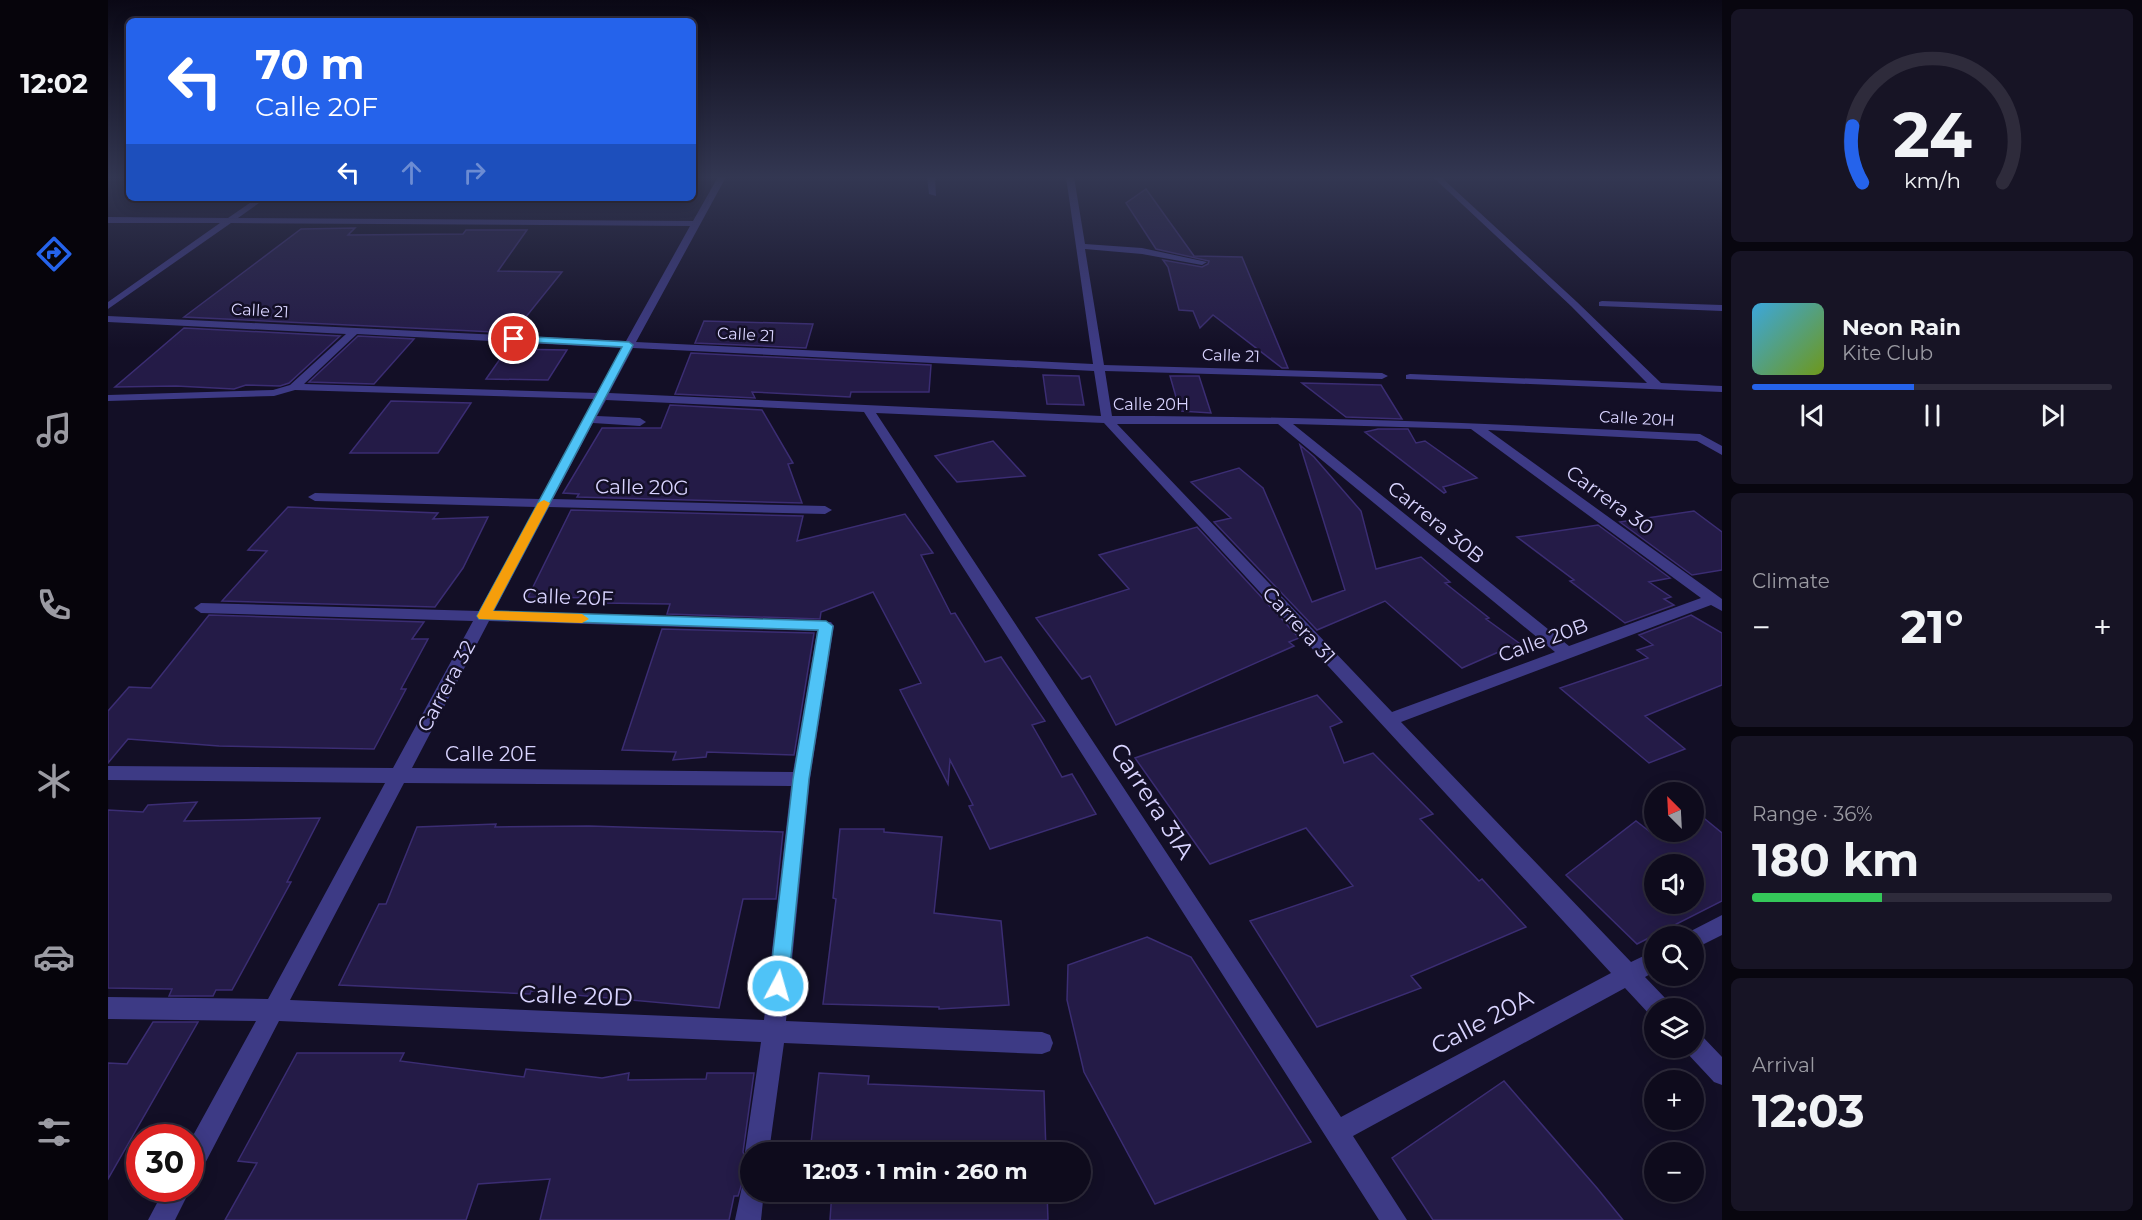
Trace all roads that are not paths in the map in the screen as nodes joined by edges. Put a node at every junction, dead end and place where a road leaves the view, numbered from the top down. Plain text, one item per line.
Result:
1 (212, 234) edge
2 (690, 234) edge
3 (1079, 234) edge
4 (1498, 234) edge
5 (1081, 246) junction
6 (1202, 262) dead end
7 (1602, 304) dead end
8 (108, 306) edge
9 (1722, 308) edge
10 (108, 319) edge
11 (355, 331) junction
12 (629, 345) junction
13 (1100, 368) junction
14 (1382, 376) dead end
15 (1410, 377) dead end
16 (1657, 386) junction
17 (294, 387) junction
18 (1722, 389) edge
19 (602, 396) junction
20 (108, 398) edge
21 (868, 409) junction
22 (589, 419) junction
23 (1107, 420) junction
24 (1281, 420) junction
25 (640, 422) dead end
26 (1474, 426) junction
27 (1722, 451) edge
28 (315, 497) dead end
29 (543, 505) junction
30 (825, 510) dead end
31 (1717, 603) edge
32 (201, 608) dead end
33 (484, 616) junction
34 (1567, 653) junction
35 (1388, 720) junction
36 (108, 773) edge
37 (398, 776) junction
38 (801, 779) junction
39 (1722, 924) edge
40 (1704, 934) edge
41 (1644, 966) edge
42 (1628, 975) junction
43 (1650, 998) edge
44 (108, 1008) edge
45 (274, 1010) junction
46 (774, 1031) junction
47 (1042, 1043) dead end
48 (1704, 1055) edge
49 (1722, 1074) edge
50 (1336, 1132) junction
51 (204, 1140) edge
52 (758, 1142) edge
53 (171, 1202) edge
54 (750, 1202) edge
55 (161, 1220) edge
56 (748, 1220) edge
57 (1394, 1220) edge

1 - 8 street
2 - 12 street, Carrera 32
3 - 5 street
4 - 16 street
5 - 6 street
5 - 13 street
7 - 9 street
10 - 11 street, Calle 21
11 - 12 street, Calle 21
11 - 17 street
12 - 13 street, Calle 21
12 - 19 street, Carrera 32
13 - 14 street, Calle 21
13 - 23 street
15 - 16 street
16 - 18 street
17 - 19 street, Calle 20H
17 - 20 street, Calle 20H
19 - 21 street, Calle 20H
19 - 22 street, Carrera 32
21 - 23 street, Calle 20H
21 - 50 street, Carrera 31A
22 - 25 street
22 - 29 street, Carrera 32
23 - 24 street, Calle 20H
23 - 35 street, Carrera 31
24 - 26 street, Calle 20H
24 - 34 street, Carrera 30B
26 - 27 street, Calle 20H
26 - 31 street, Carrera 30
28 - 29 street, Calle 20G
29 - 30 street, Calle 20G
29 - 33 street, Carrera 32
31 - 34 street, Calle 20B
32 - 33 street, Calle 20F
33 - 37 street, Carrera 32
33 - 38 street, Calle 20F
34 - 35 street, Calle 20B
35 - 42 street, Carrera 31
36 - 37 street, Calle 20E
37 - 38 street, Calle 20E
37 - 45 street, Carrera 32
38 - 46 street
39 - 40 street
41 - 42 street, Calle 20A
42 - 43 street, Carrera 31
42 - 50 street, Calle 20A
44 - 45 street, Calle 20D
45 - 46 street, Calle 20D
45 - 51 street, Carrera 32
46 - 47 street, Calle 20D
46 - 52 street
48 - 49 street
50 - 57 street, Carrera 31A
53 - 55 street
54 - 56 street

